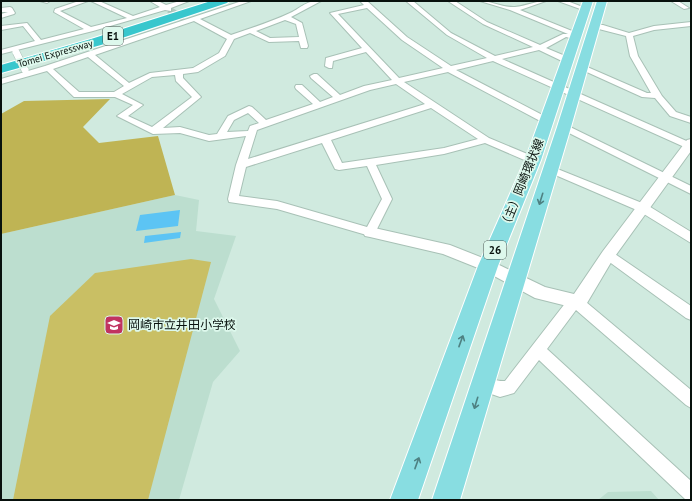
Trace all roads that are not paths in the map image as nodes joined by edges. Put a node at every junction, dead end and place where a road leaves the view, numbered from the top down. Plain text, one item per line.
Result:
1 (44, 1) edge
2 (47, 1) edge
3 (85, 1) edge
4 (94, 1) edge
5 (153, 1) edge
6 (186, 1) edge
7 (208, 1) edge
8 (223, 1) edge
9 (248, 1) edge
10 (409, 1) edge
11 (450, 1) edge
12 (484, 1) edge
13 (543, 1) edge
14 (561, 1) edge
15 (602, 1) edge
16 (674, 1) edge
17 (314, 2) edge
18 (366, 3) edge
19 (586, 5) edge
20 (686, 8) dead end
21 (168, 9) junction
22 (512, 9) junction
23 (1, 10) edge
24 (1, 16) edge
25 (285, 17) junction
26 (133, 18) junction
27 (189, 20) junction
28 (691, 24) edge
29 (594, 27) junction
30 (1, 28) edge
31 (91, 30) junction
32 (251, 30) junction
33 (629, 35) junction
34 (575, 36) junction
35 (231, 38) junction
36 (39, 42) junction
37 (540, 48) junction
38 (368, 49) junction
39 (14, 51) junction
40 (1, 54) edge
41 (89, 54) junction
42 (495, 59) junction
43 (575, 64) junction
44 (329, 66) dead end
45 (48, 68) junction
46 (1, 69) edge
47 (448, 70) junction
48 (180, 72) junction
49 (26, 73) junction
50 (314, 76) dead end
51 (397, 80) junction
52 (1, 82) edge
53 (128, 86) junction
54 (299, 87) dead end
55 (565, 91) junction
56 (116, 94) junction
57 (658, 96) junction
58 (339, 98) junction
59 (319, 105) junction
60 (432, 105) junction
61 (691, 120) edge
62 (265, 124) junction
63 (555, 124) junction
64 (152, 130) junction
65 (252, 133) junction
66 (221, 136) junction
67 (325, 138) junction
68 (486, 140) junction
69 (690, 146) edge
70 (533, 160) junction
71 (370, 162) junction
72 (241, 165) junction
73 (550, 169) junction
74 (665, 178) junction
75 (691, 190) edge
76 (643, 208) junction
77 (370, 232) junction
78 (691, 238) edge
79 (608, 256) junction
80 (488, 266) junction
81 (515, 281) junction
82 (575, 301) junction
83 (691, 314) edge
84 (539, 351) junction
85 (482, 384) junction
86 (691, 400) edge
87 (691, 493) edge
88 (404, 500) edge
89 (446, 500) edge

1 - 2 street
3 - 31 street
4 - 26 street
5 - 21 street
6 - 21 street
7 - 40 highway, Tomei Expressway / E1
8 - 46 highway, Tomei Expressway / E1
9 - 27 street
10 - 42 street
11 - 37 street
12 - 22 street
13 - 22 street
14 - 19 street
15 - 29 main road, （主）岡崎環状線 / 26
16 - 20 street
17 - 25 street
18 - 38 street
18 - 47 street
19 - 34 main road, （主）岡崎環状線 / 26
21 - 26 street
22 - 34 street
23 - 24 street
25 - 32 street
25 - 32 street
26 - 31 street
27 - 35 street
27 - 41 street
28 - 33 street
29 - 33 street
29 - 43 main road, （主）岡崎環状線 / 26
30 - 36 street
31 - 36 street
32 - 35 street
33 - 57 street
34 - 37 street
34 - 43 main road, （主）岡崎環状線 / 26
35 - 48 street
36 - 39 street
37 - 42 street
37 - 43 street
38 - 44 street
38 - 51 street
39 - 40 street
39 - 49 street, bridge
41 - 45 street
41 - 53 street
42 - 47 street
42 - 55 street
43 - 55 main road, （主）岡崎環状線 / 26
43 - 57 street
45 - 49 street
45 - 56 street
47 - 51 street
47 - 63 street
48 - 53 street
48 - 64 street
49 - 52 street
50 - 58 street
51 - 58 street
51 - 60 street
53 - 56 street
54 - 59 street
55 - 63 main road, （主）岡崎環状線 / 26
55 - 69 street
56 - 64 street
57 - 61 street
58 - 59 street
59 - 62 street
60 - 67 street
60 - 68 street
62 - 65 street
62 - 66 street
63 - 70 main road, （主）岡崎環状線 / 26
63 - 73 main road, （主）岡崎環状線 / 26
63 - 74 street
64 - 66 street
65 - 66 street
65 - 72 street
67 - 71 street
67 - 72 street
68 - 70 street
68 - 71 street
69 - 74 street
70 - 80 main road, （主）岡崎環状線 / 26
71 - 77 street
72 - 77 street
73 - 76 street
73 -> 81 main road, （主）岡崎環状線 / 26
74 - 75 street
74 - 76 street
76 - 78 street
76 - 79 street
77 - 80 street
79 - 82 street
79 - 83 street
80 - 81 street
88 -> 80 main road, （主）岡崎環状線 / 26
81 - 82 street
81 - 85 main road, （主）岡崎環状線 / 26
82 - 84 street
82 - 86 street
84 - 85 street
84 - 87 street
85 -> 89 main road, （主）岡崎環状線 / 26

